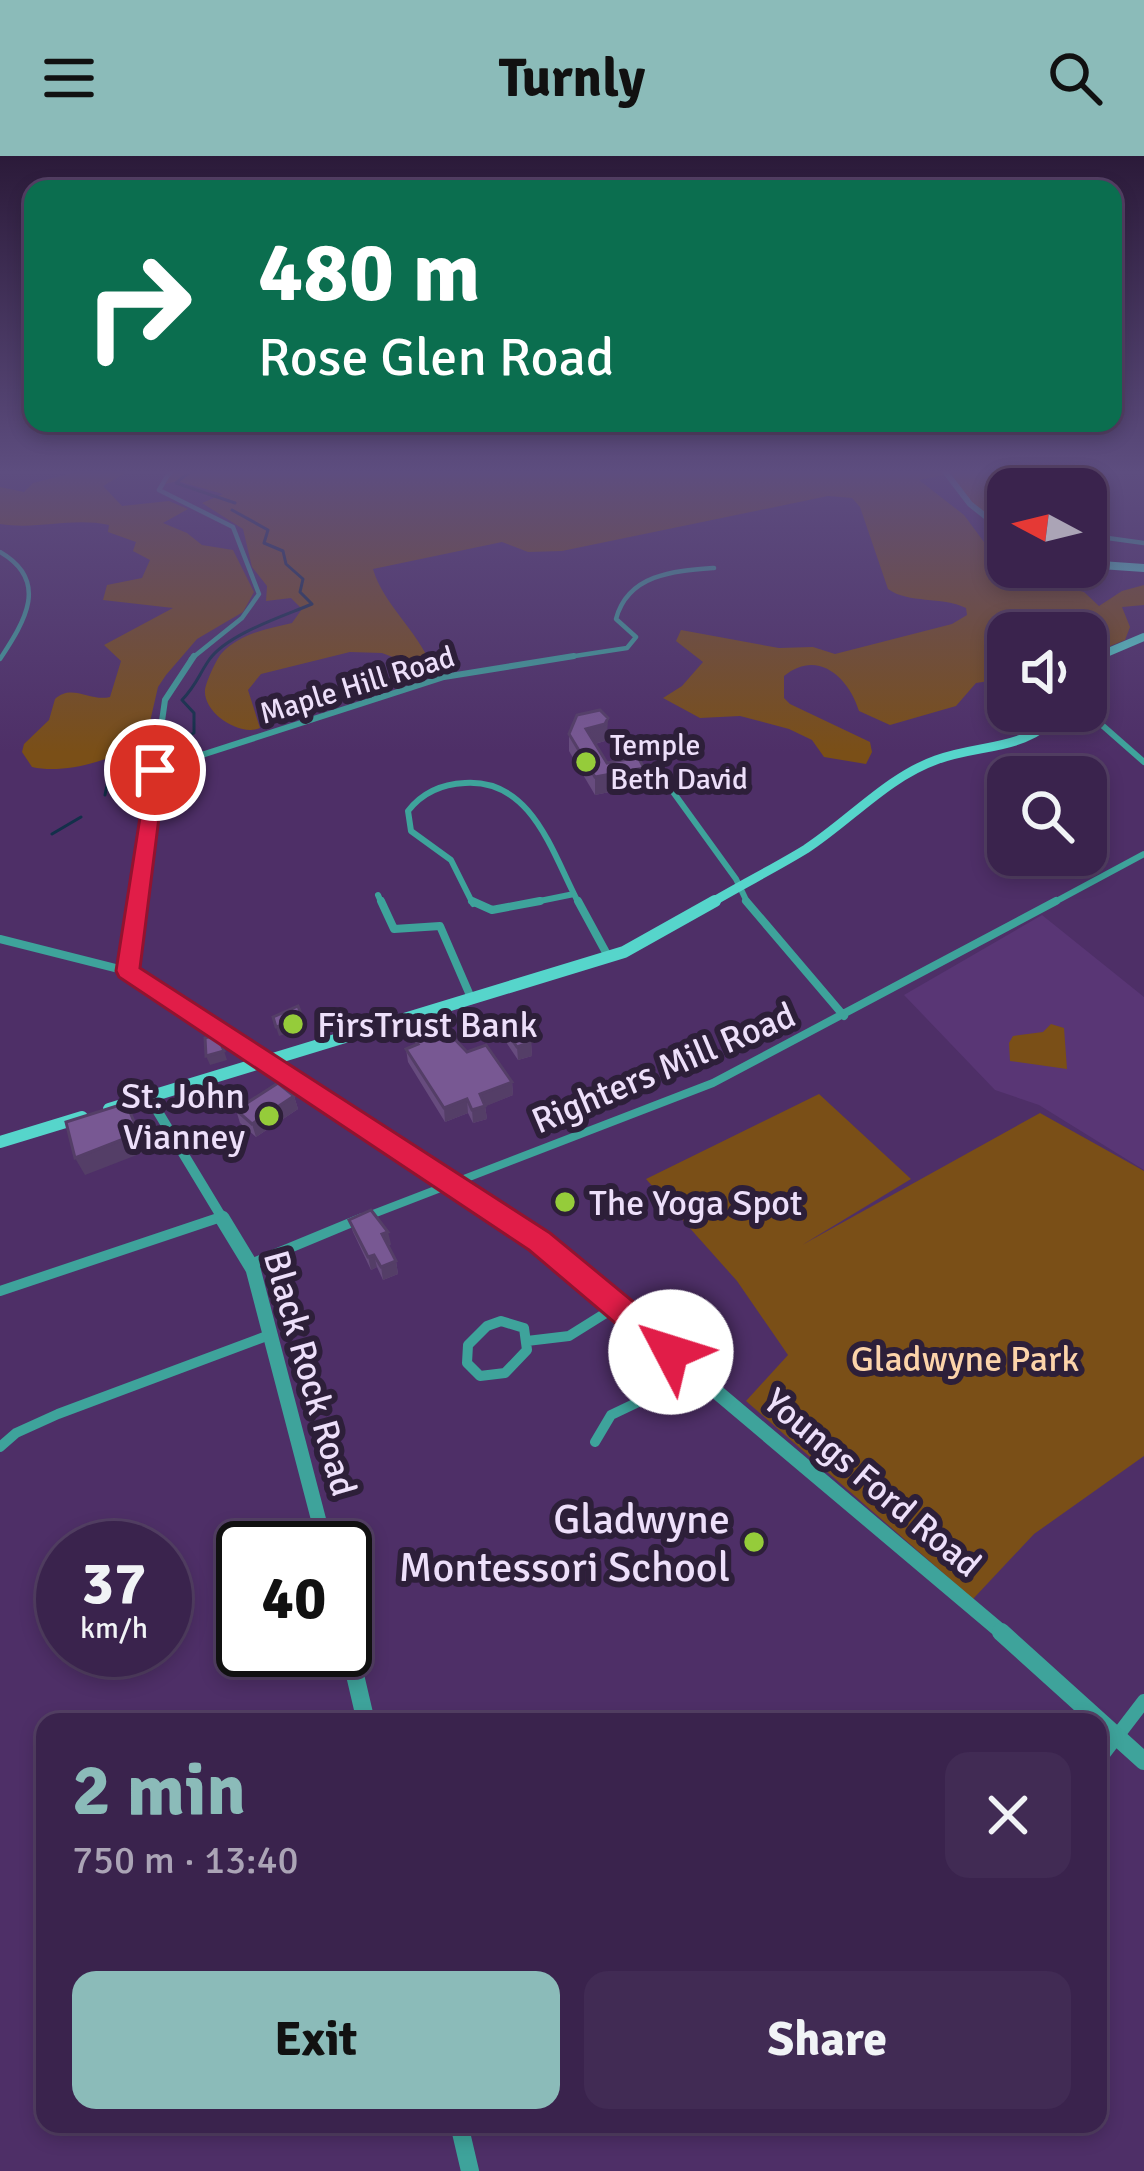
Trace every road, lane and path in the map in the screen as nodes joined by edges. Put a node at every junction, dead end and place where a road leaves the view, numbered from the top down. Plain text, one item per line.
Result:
1 (20, 564) edge
2 (247, 564) edge
3 (1107, 565) edge
4 (713, 568) dead end
5 (1144, 568) edge
6 (1144, 637) edge
7 (1107, 653) edge
8 (0, 659) edge
9 (1107, 729) edge
10 (1038, 732) edge
11 (1144, 762) edge
12 (655, 767) dead end
13 (155, 770) junction
14 (1144, 854) edge
15 (739, 888) junction
16 (574, 894) junction
17 (378, 895) dead end
18 (0, 939) edge
19 (609, 958) junction
20 (128, 971) junction
21 (472, 1000) junction
22 (844, 1016) junction
23 (265, 1062) junction
24 (149, 1097) junction
25 (0, 1142) edge
26 (453, 1181) junction
27 (222, 1217) junction
28 (251, 1264) junction
29 (0, 1291) edge
30 (617, 1306) junction
31 (272, 1334) junction
32 (527, 1341) junction
33 (698, 1374) junction
34 (595, 1442) dead end
35 (0, 1447) edge
36 (319, 1521) edge
37 (356, 1677) edge
38 (1144, 1702) edge
39 (364, 1713) edge
40 (1091, 1713) edge
41 (1107, 1727) edge
42 (1118, 1737) junction
43 (1107, 1750) edge
44 (1144, 1761) edge
45 (461, 2133) edge
46 (470, 2171) edge

1 - 8 street
2 - 13 street
3 - 5 main road
4 - 13 street, Maple Hill Road
6 - 7 main road
9 - 11 street
10 - 15 main road
12 - 15 street
13 - 20 street
14 - 22 street, Righters Mill Road
15 - 19 main road
15 - 22 street
16 - 16 street
16 - 19 street
17 - 21 street
18 - 20 street, Youngs Ford Road
19 - 21 main road
20 - 23 street, Youngs Ford Road
21 - 23 main road
22 - 26 street, Righters Mill Road
23 - 24 main road
23 - 26 street, Youngs Ford Road
24 - 25 main road
24 - 27 street, Black Rock Road
26 - 28 street, Righters Mill Road
26 - 30 street, Youngs Ford Road
27 - 28 street, Black Rock Road
27 - 29 street
28 - 31 street, Black Rock Road
30 - 32 street
30 - 33 street, Youngs Ford Road
31 - 35 street
31 - 36 street, Black Rock Road
32 - 32 street
33 - 34 street
33 - 40 street, Youngs Ford Road
37 - 39 street
38 - 42 street
41 - 42 street, Youngs Ford Road
42 - 43 street
42 - 44 street, Youngs Ford Road
45 - 46 street

